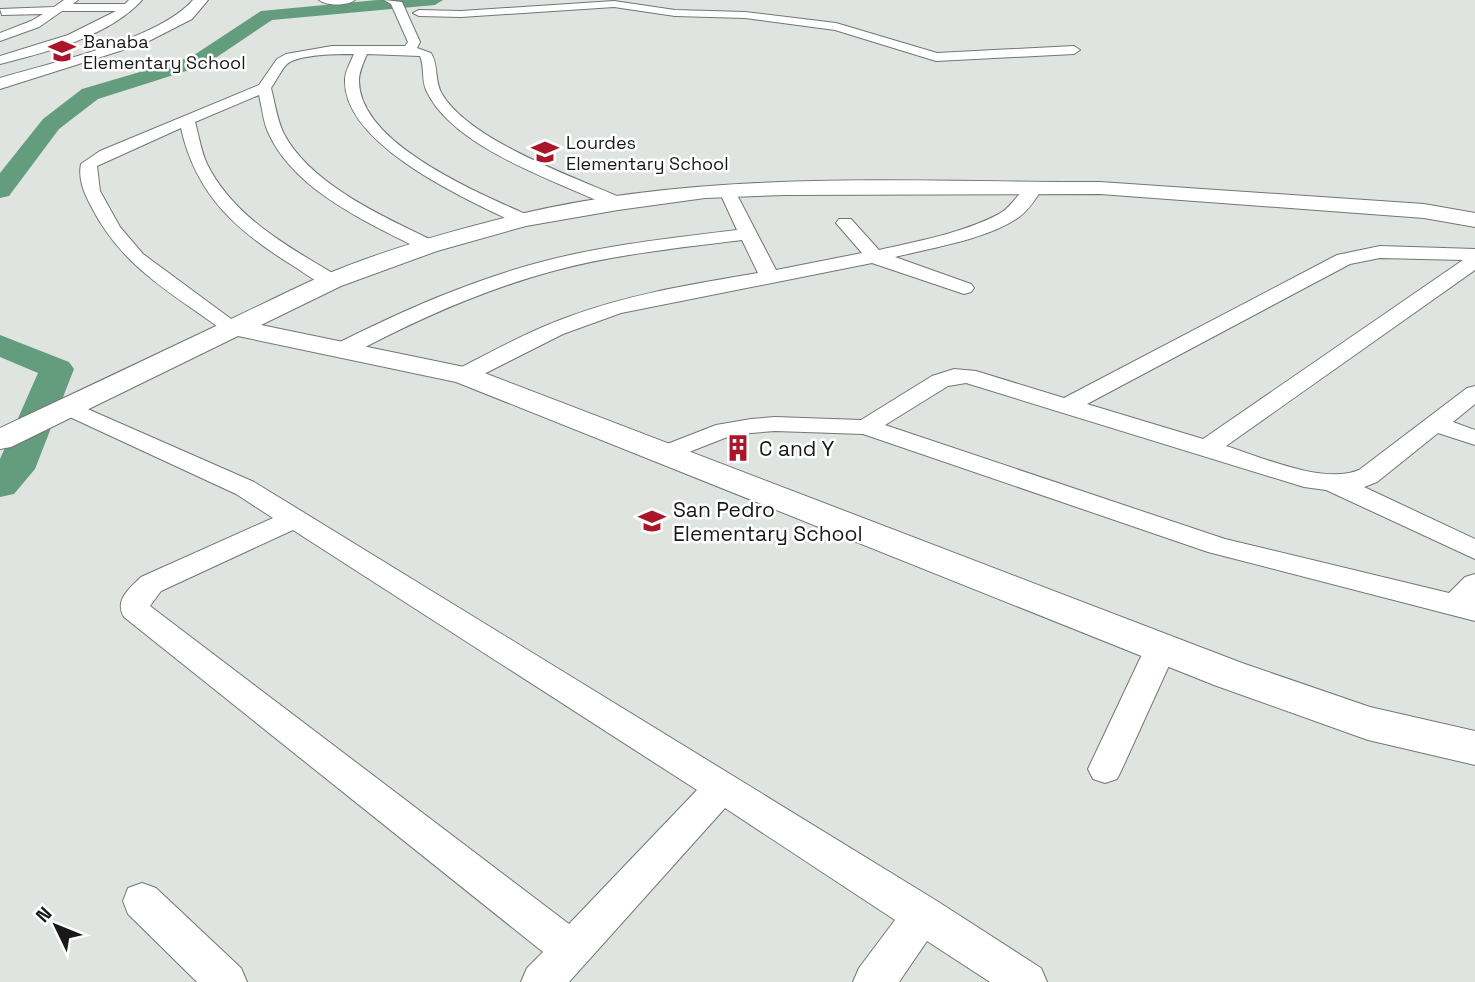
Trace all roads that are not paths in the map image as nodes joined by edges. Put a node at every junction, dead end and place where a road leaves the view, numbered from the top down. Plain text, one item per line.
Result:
1 (201, 0) edge
2 (325, 0) edge
3 (349, 0) edge
4 (510, 0) edge
5 (469, 1) edge
6 (133, 4) edge
7 (64, 6) edge
8 (396, 7) edge
9 (2, 12) edge
10 (419, 13) junction
11 (47, 18) junction
12 (115, 18) junction
13 (28, 27) junction
14 (93, 30) junction
15 (0, 37) edge
16 (48, 45) junction
17 (362, 50) junction
18 (409, 50) junction
19 (1074, 50) dead end
20 (4, 57) edge
21 (0, 84) edge
22 (264, 89) junction
23 (187, 120) junction
24 (1035, 188) junction
25 (727, 191) junction
26 (618, 203) junction
27 (524, 220) junction
28 (1475, 220) edge
29 (845, 223) dead end
30 (747, 234) junction
31 (429, 246) junction
32 (1475, 255) edge
33 (874, 257) junction
34 (1475, 261) edge
35 (770, 278) junction
36 (332, 281) junction
37 (964, 288) dead end
38 (231, 327) junction
39 (344, 349) junction
40 (464, 375) junction
41 (1475, 393) edge
42 (1066, 406) junction
43 (58, 412) junction
44 (1435, 424) junction
45 (866, 426) junction
46 (1475, 438) edge
47 (2, 439) edge
48 (1207, 448) junction
49 (666, 453) junction
50 (1334, 484) junction
51 (294, 519) junction
52 (1475, 550) edge
53 (1475, 584) edge
54 (1465, 608) edge
55 (1161, 648) junction
56 (1475, 748) edge
57 (1105, 769) dead end
58 (722, 786) junction
59 (142, 901) dead end
60 (923, 914) junction
61 (572, 950) junction
62 (226, 982) edge
63 (542, 982) edge
64 (874, 982) edge
65 (1027, 982) edge

1 - 21 street
2 - 3 street
4 - 5 street
5 - 10 street
6 - 7 street
6 - 12 street
7 - 9 street
7 - 11 street
8 - 10 street
8 - 18 street
10 - 19 street
11 - 12 street
11 - 13 street
12 - 14 street
13 - 14 street
13 - 15 street
14 - 16 street
15 - 16 street
16 - 20 street
17 - 18 street
17 - 22 street
17 - 27 street
18 - 26 street
22 - 23 street
22 - 31 street
23 - 36 street
23 - 38 street
24 - 25 street
24 - 28 street
24 - 33 street
25 - 26 street
25 - 30 street
26 - 27 street
27 - 31 street
29 - 33 street
30 - 35 street
30 - 39 street
31 - 36 street
32 - 42 street
33 - 35 street
33 - 37 street
34 - 48 street
35 - 40 street
36 - 38 street
38 - 39 street
38 - 43 street
39 - 40 street
40 - 49 street
41 - 44 street
42 - 45 street
42 - 48 street
43 - 47 street
43 - 51 street
44 - 46 street
44 - 50 street
45 - 49 street
45 - 54 street
48 - 50 street
49 - 55 street
50 - 52 street
51 - 58 street
51 - 61 street
53 - 54 street
55 - 56 street
55 - 57 street
58 - 60 street
58 - 61 street
59 - 62 street
60 - 64 street
60 - 65 street
61 - 63 street

